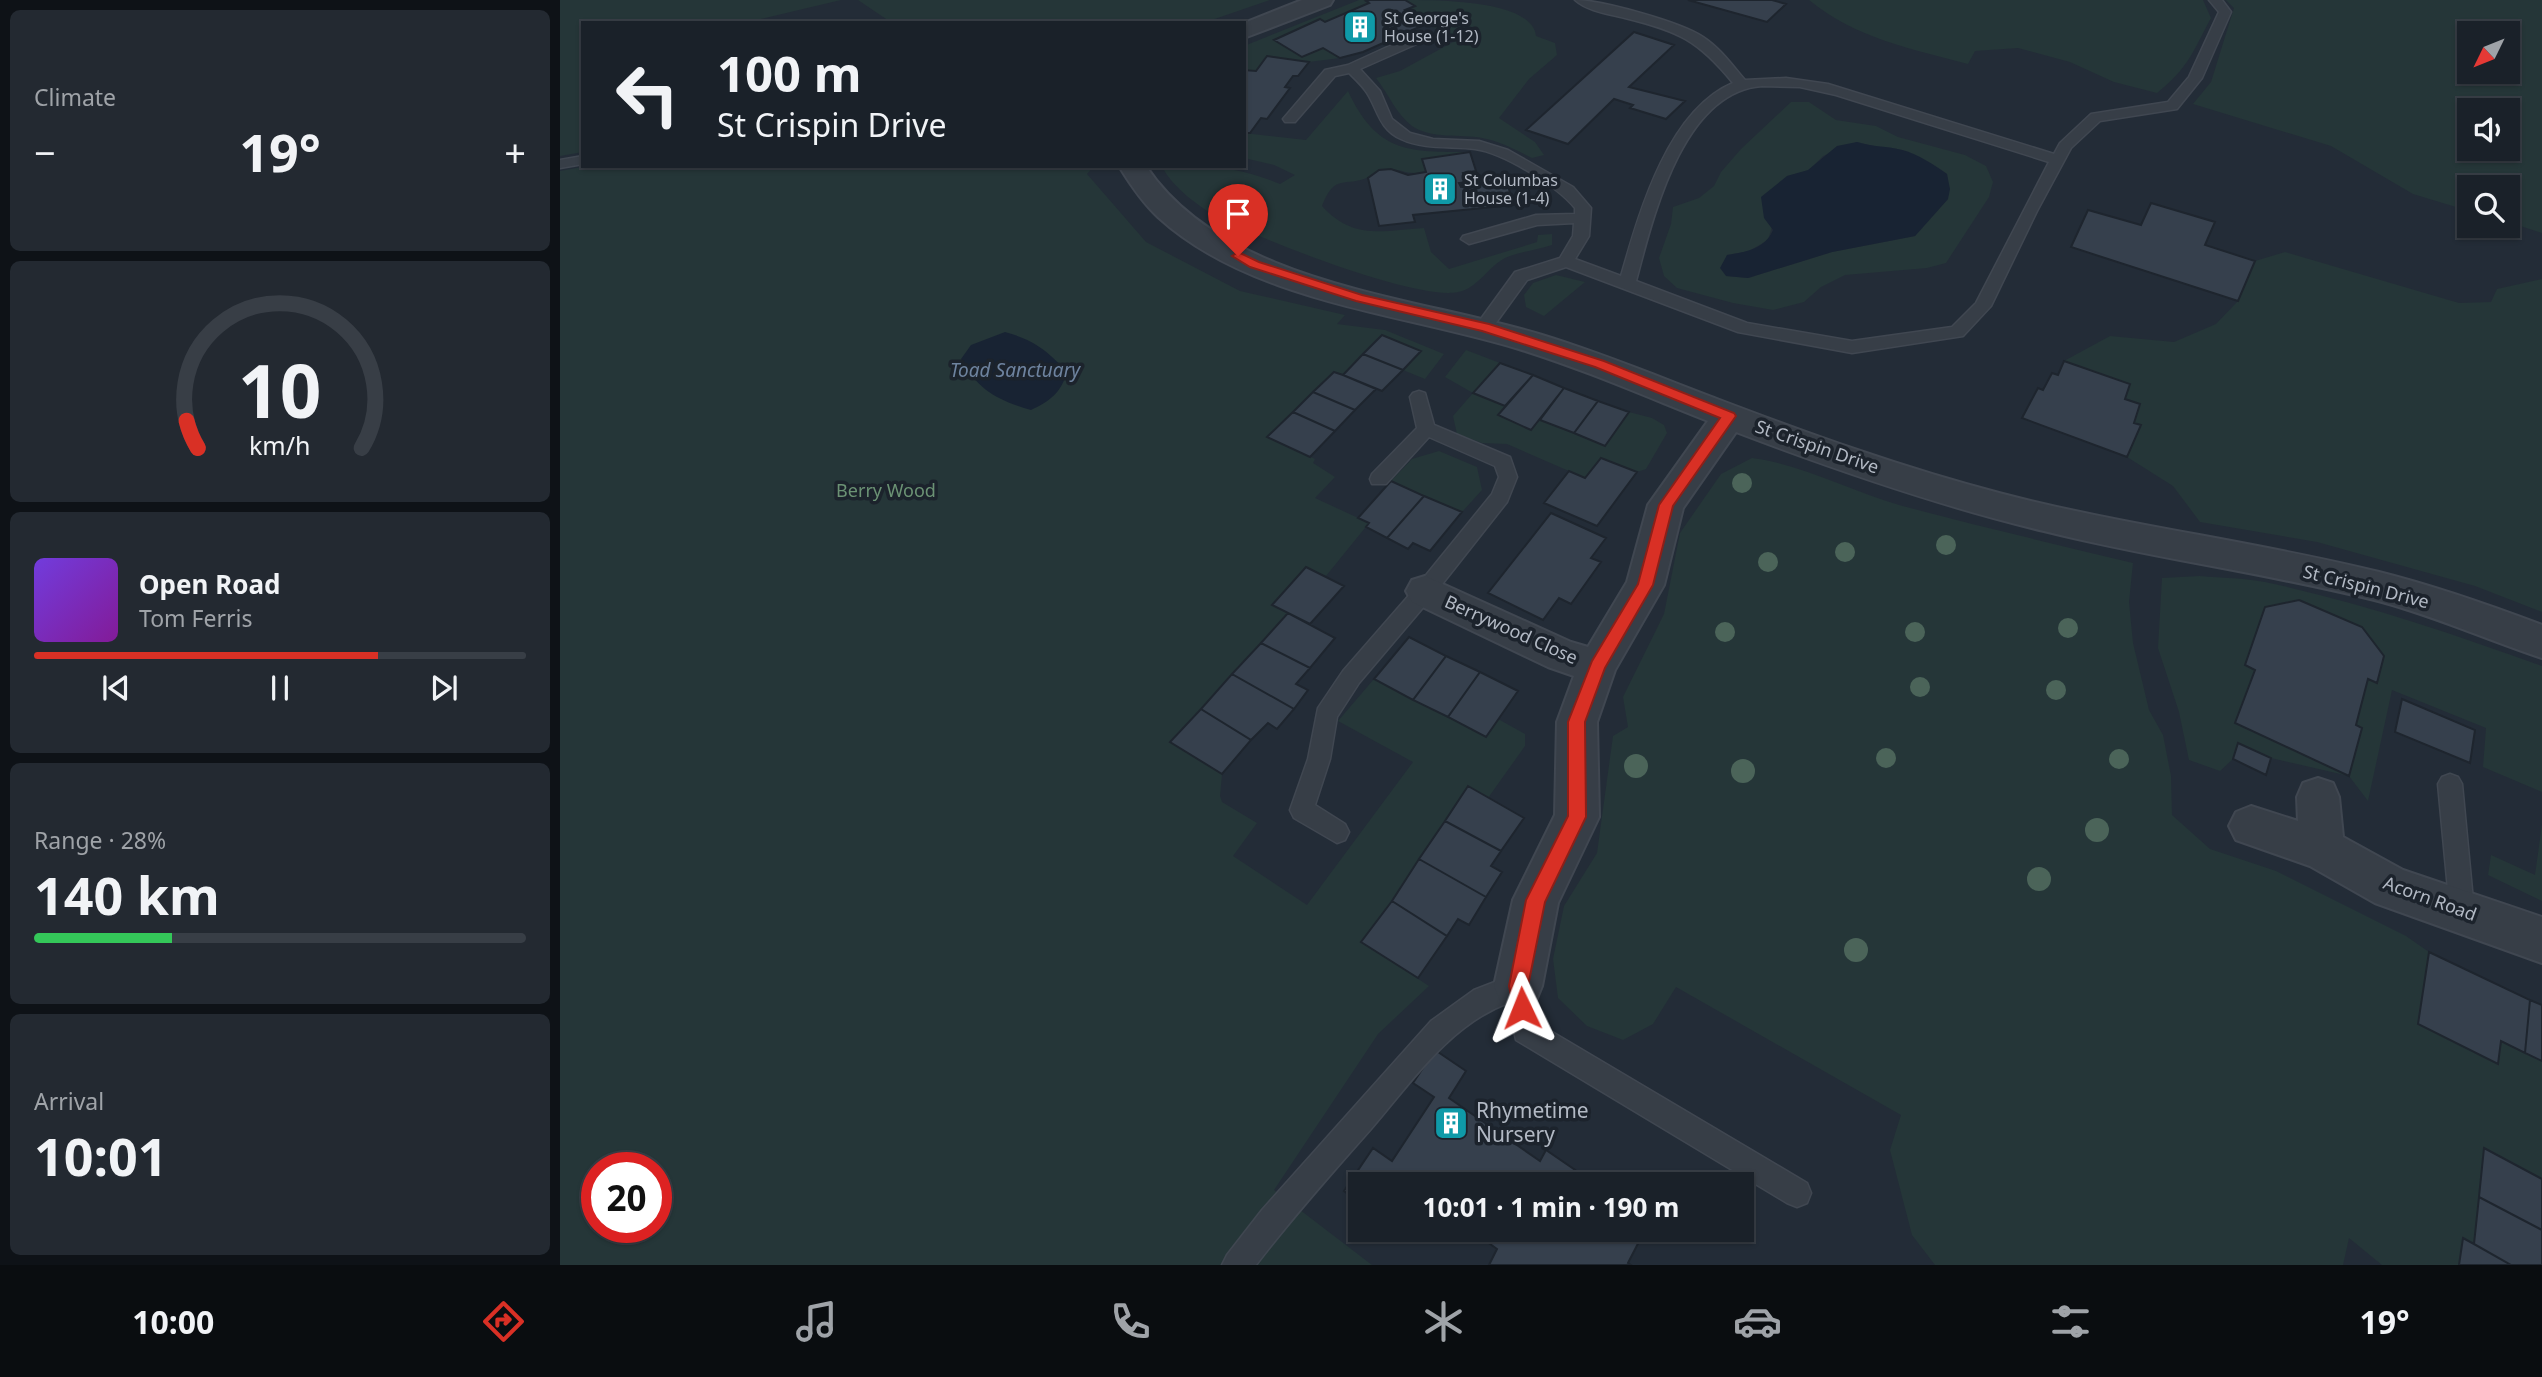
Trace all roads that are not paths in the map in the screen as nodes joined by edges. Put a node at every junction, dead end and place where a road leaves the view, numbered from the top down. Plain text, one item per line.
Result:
1 (1322, 0) edge
2 (1581, 0) edge
3 (2215, 0) edge
4 (1246, 29) edge
5 (1426, 35) dead end
6 (1352, 68) junction
7 (1742, 85) junction
8 (1290, 119) dead end
9 (581, 160) edge
10 (2058, 160) junction
11 (560, 164) edge
12 (1133, 168) edge
13 (1583, 218) junction
14 (1469, 239) dead end
15 (1566, 261) junction
16 (1627, 284) junction
17 (1484, 327) junction
18 (1419, 397) dead end
19 (1729, 416) junction
20 (1426, 429) junction
21 (1379, 479) dead end
22 (1426, 591) junction
23 (2542, 642) edge
24 (1597, 666) junction
25 (2450, 784) dead end
26 (2318, 797) dead end
27 (2252, 826) dead end
28 (1337, 832) dead end
29 (2322, 849) junction
30 (2462, 911) junction
31 (2542, 940) edge
32 (1518, 986) junction
33 (1797, 1194) dead end
34 (1237, 1265) edge

1 - 4 street
2 - 7 lane
3 - 10 lane
5 - 6 lane
6 - 8 lane
6 - 13 lane
7 - 10 lane
7 - 16 lane
9 - 11 lane
10 - 16 lane
12 - 17 street, St Crispin Drive
13 - 14 lane
13 - 15 lane
15 - 16 lane
15 - 17 lane
17 - 19 street, St Crispin Drive
18 - 20 lane
19 - 23 street, St Crispin Drive
19 - 24 street, Berrywood Close
20 - 21 lane
20 - 22 lane
22 - 24 street, Berrywood Close
22 - 28 lane
24 - 32 street, Berrywood Close
25 - 30 lane
26 - 29 street
27 - 29 street, Acorn Road
29 - 30 street, Acorn Road
30 - 31 street, Acorn Road
32 - 33 lane
32 - 34 lane

